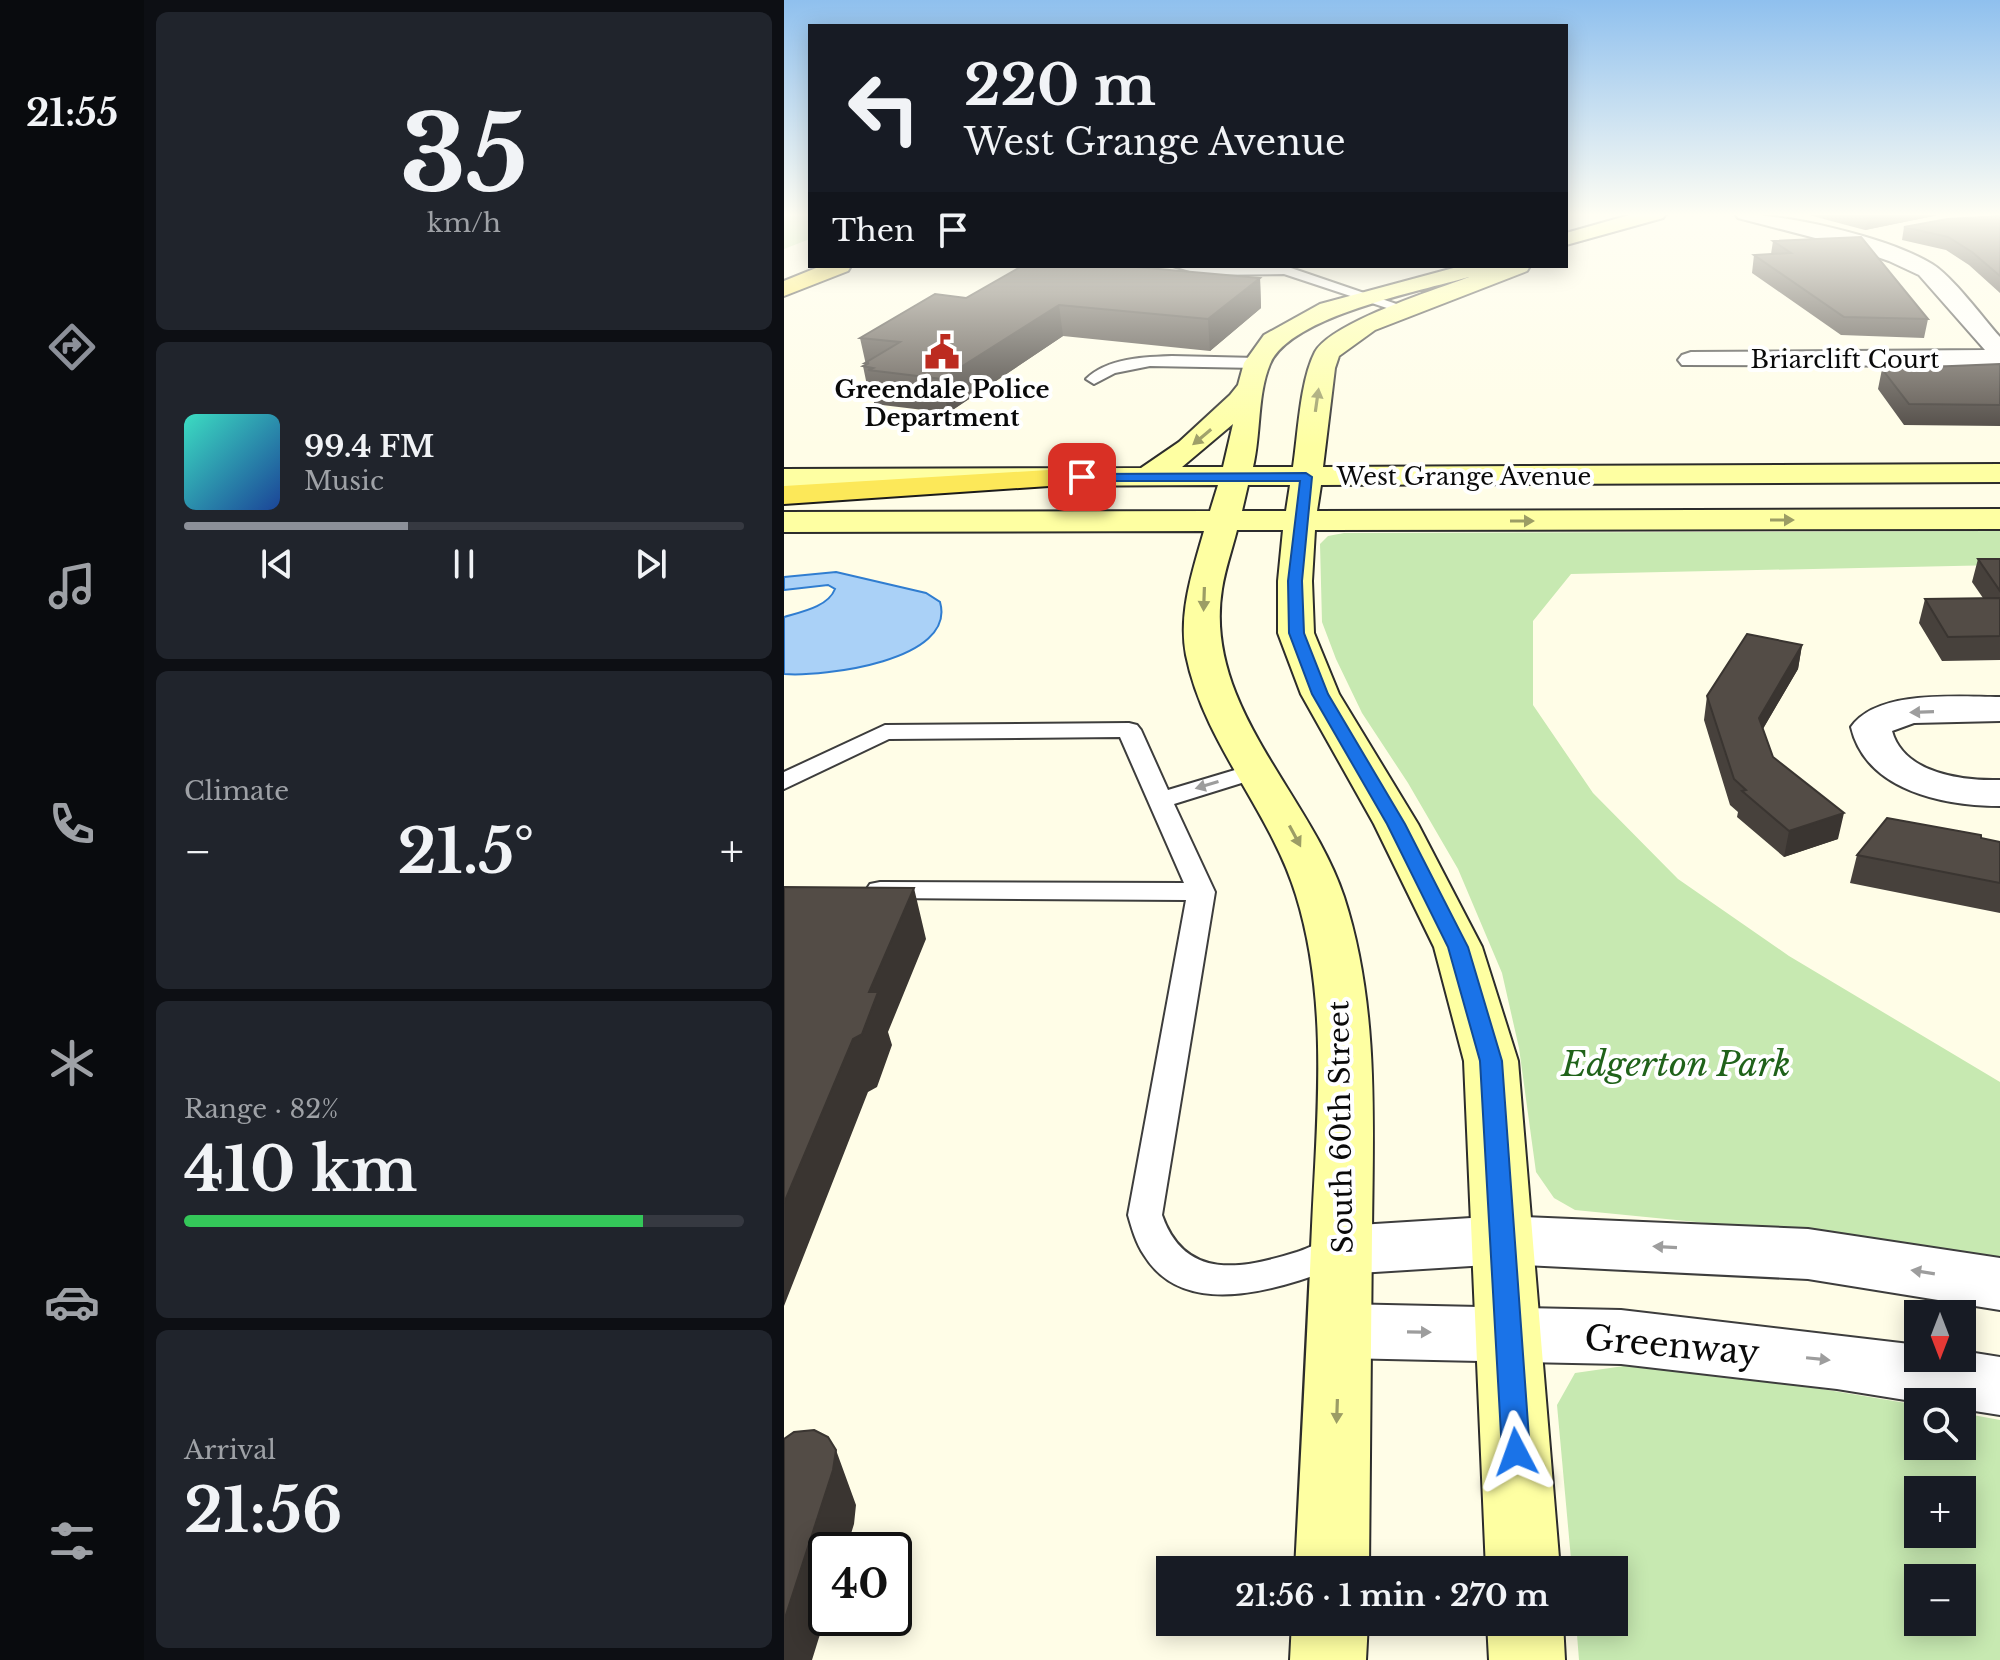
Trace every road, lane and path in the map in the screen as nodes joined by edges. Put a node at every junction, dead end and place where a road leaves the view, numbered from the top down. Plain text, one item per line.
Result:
1 (1355, 291) edge
2 (1388, 291) edge
3 (1454, 291) edge
4 (1946, 291) edge
5 (1370, 296) junction
6 (1407, 310) junction
7 (2000, 352) edge
8 (2000, 358) edge
9 (1691, 360) dead end
10 (1254, 375) junction
11 (1094, 379) dead end
12 (2000, 473) edge
13 (1082, 477) junction
14 (1146, 477) junction
15 (784, 478) edge
16 (784, 495) edge
17 (1228, 500) junction
18 (1303, 500) junction
19 (784, 510) edge
20 (2000, 519) edge
21 (784, 522) edge
22 (2000, 709) edge
23 (1255, 771) junction
24 (784, 782) edge
25 (2000, 793) edge
26 (1160, 800) junction
27 (861, 890) edge
28 (1201, 892) junction
29 (1503, 1240) junction
30 (1343, 1250) junction
31 (2000, 1284) edge
32 (1341, 1331) junction
33 (1509, 1333) junction
34 (2000, 1386) edge
35 (1333, 1556) edge
36 (1522, 1556) edge
37 (1329, 1636) edge
38 (1526, 1636) edge
39 (1328, 1660) edge
40 (1527, 1660) edge

1 - 5 lane
2 - 5 street
3 - 6 street
4 - 7 street
5 - 6 lane
5 - 10 street
18 -> 6 street
8 - 9 street, Briarclift Court
10 - 11 lane
10 -> 14 street
10 - 17 street, South 60th Street
12 - 18 street
13 - 14 street, West Grange Avenue
13 - 15 street, West Grange Avenue
13 - 16 main road
14 - 17 street, West Grange Avenue
17 - 18 street, West Grange Avenue
17 - 18 street
17 - 19 street
17 - 21 street, West Grange Avenue
17 -> 23 street, South 60th Street
18 -> 20 street, West Grange Avenue
18 - 29 street
22 -> 25 street
23 -> 26 lane
23 -> 30 street, South 60th Street
24 - 26 lane
26 - 28 lane
27 - 28 lane
28 - 30 lane
29 - 30 street
31 -> 29 street
29 - 33 street
30 - 32 street, South 60th Street
32 -> 33 street, Greenway
32 -> 35 street, South 60th Street
33 -> 34 street, Greenway
33 - 36 street
37 - 39 street
38 - 40 street

